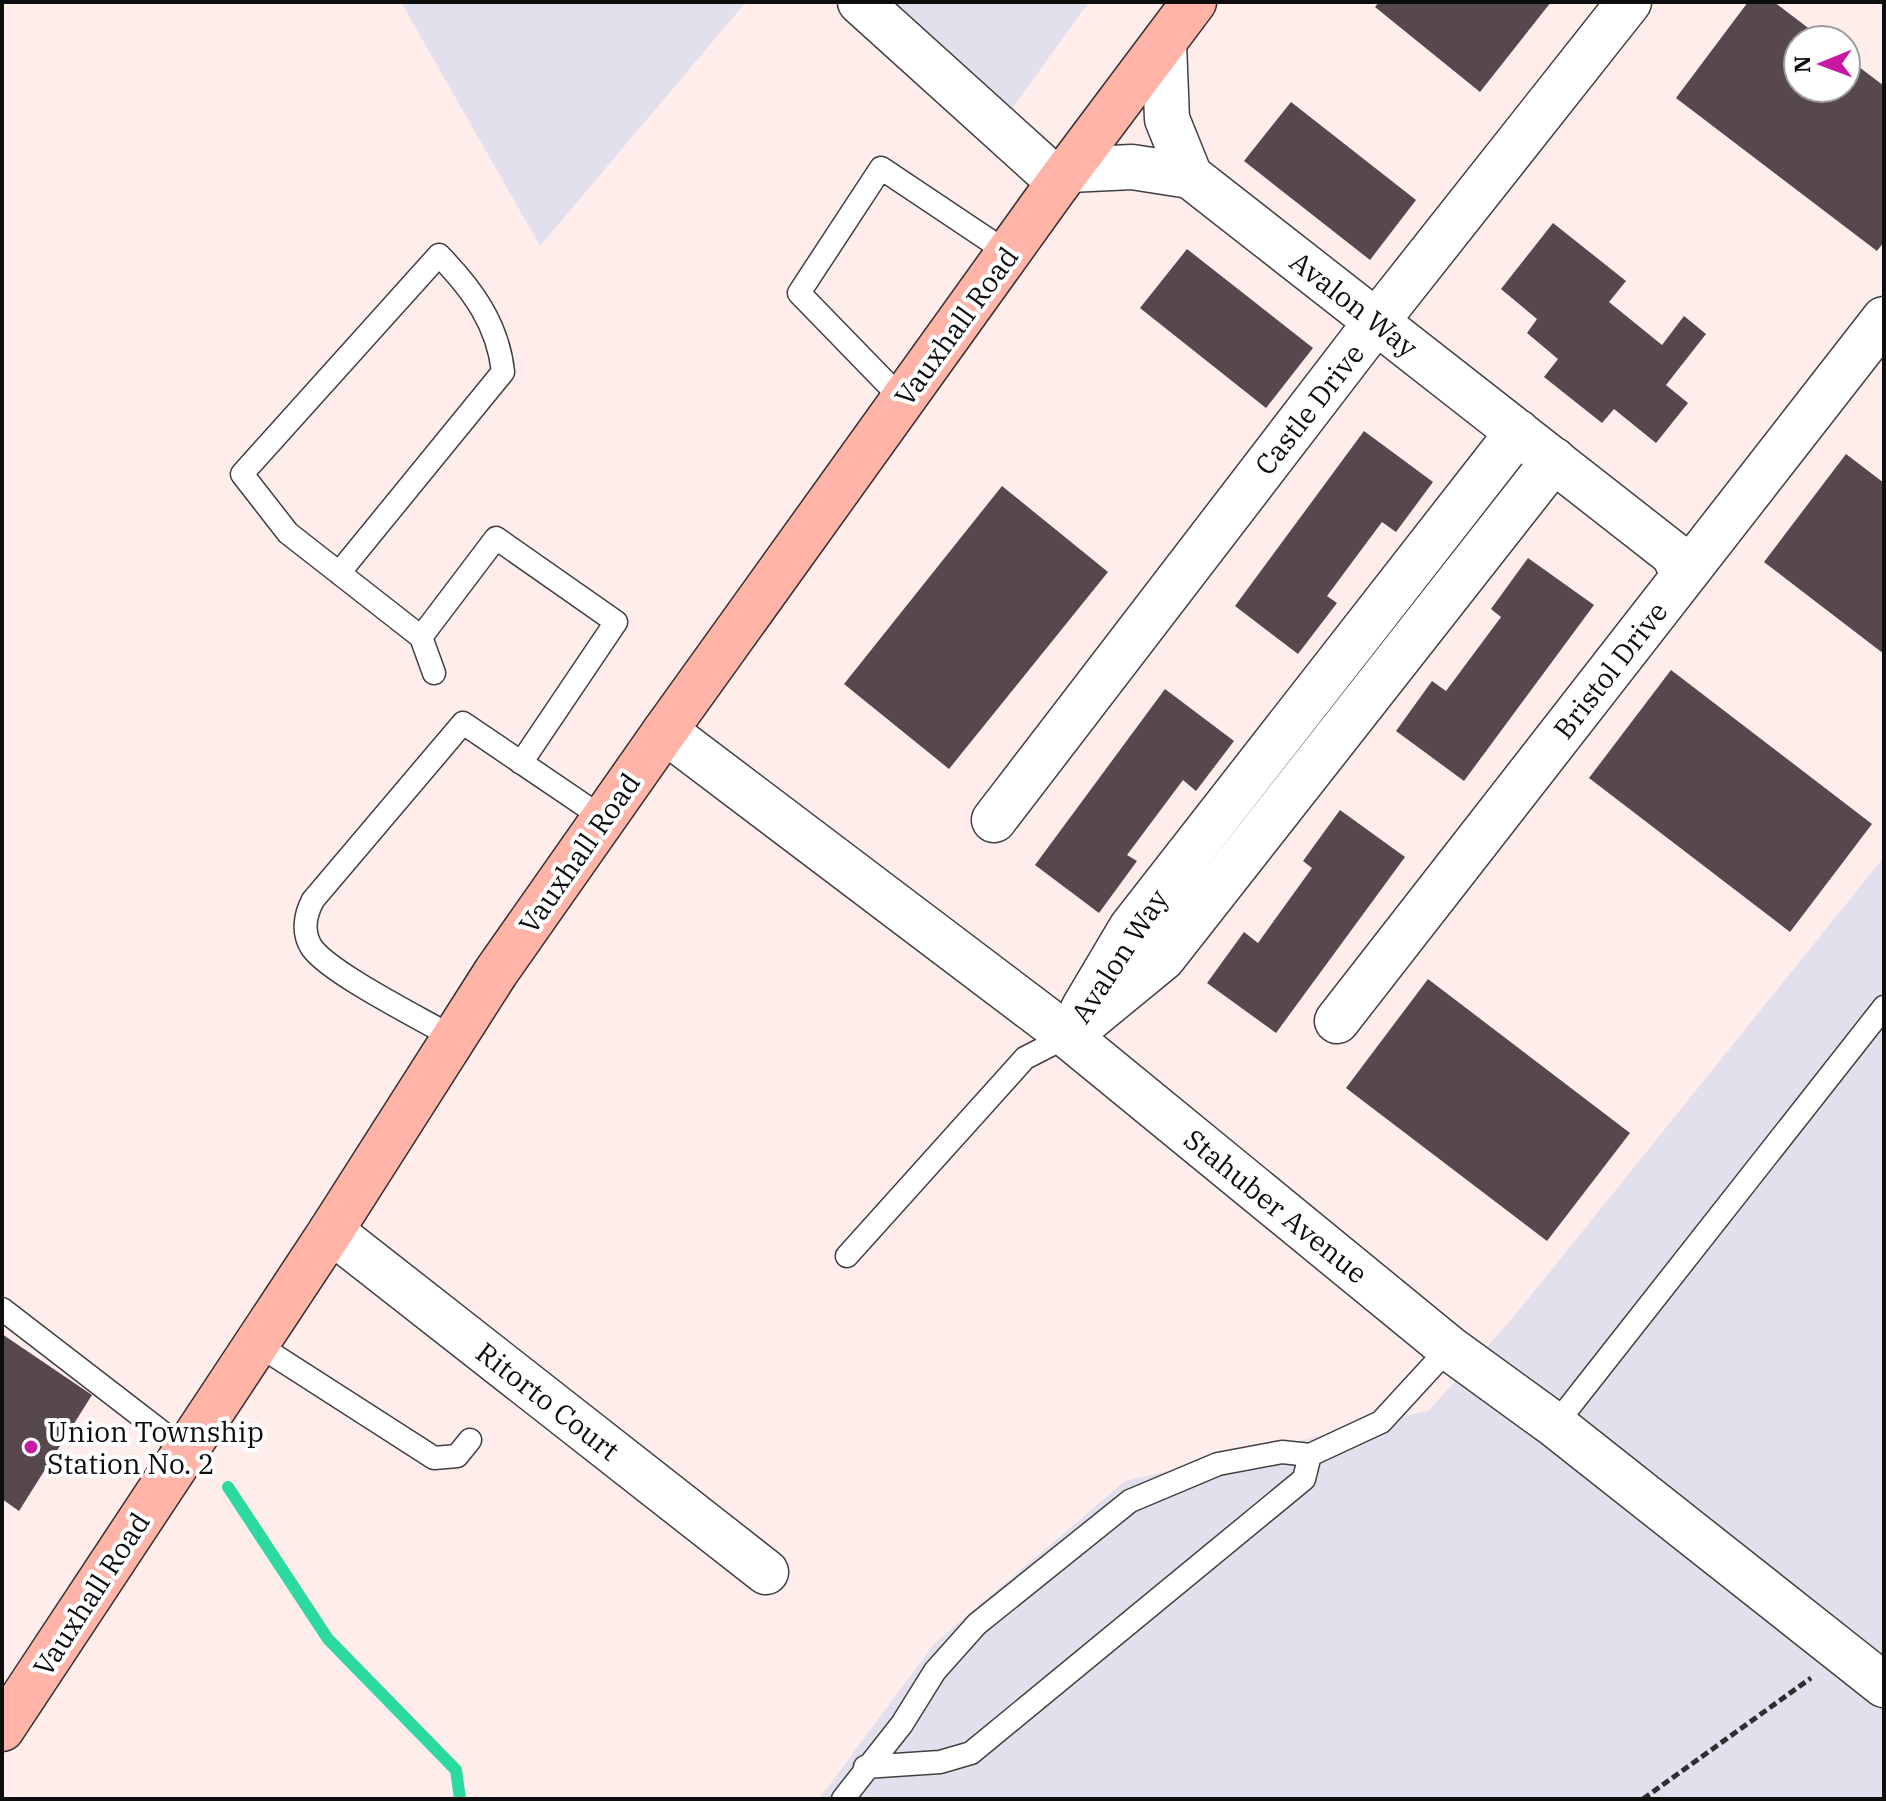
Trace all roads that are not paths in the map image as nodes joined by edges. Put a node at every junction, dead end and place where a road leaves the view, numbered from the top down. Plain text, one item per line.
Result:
1 (860, 2) edge
2 (1194, 2) edge
3 (1629, 2) edge
4 (1164, 44) junction
5 (1064, 176) junction
6 (1190, 176) junction
7 (1008, 253) junction
8 (1884, 319) edge
9 (1376, 322) junction
10 (903, 400) junction
11 (1518, 432) junction
12 (1554, 460) junction
13 (339, 573) junction
14 (1684, 575) junction
15 (421, 637) junction
16 (434, 673) dead end
17 (455, 701) dead end
18 (463, 723) junction
19 (665, 731) junction
20 (521, 763) junction
21 (603, 818) junction
22 (994, 820) dead end
23 (1884, 1007) edge
24 (1337, 1021) dead end
25 (1068, 1036) junction
26 (454, 1038) junction
27 (331, 1231) junction
28 (847, 1256) dead end
29 (2, 1309) edge
30 (255, 1343) junction
31 (1449, 1348) junction
32 (1555, 1425) junction
33 (470, 1440) dead end
34 (185, 1450) junction
35 (1310, 1455) junction
36 (766, 1572) dead end
37 (1884, 1685) edge
38 (2, 1729) edge
39 (865, 1767) junction
40 (843, 1799) edge

1 - 5 street
2 - 4 street, Vauxhall Road
3 - 9 street, Castle Drive
4 - 5 street, Vauxhall Road
4 - 6 street, Avalon Way
5 - 6 street, Avalon Way
5 - 7 street, Vauxhall Road
6 - 9 street, Avalon Way
7 - 10 street, Vauxhall Road
7 - 10 lane
8 - 14 street, Bristol Drive
9 - 11 street, Avalon Way
9 - 22 street, Castle Drive
10 - 19 street, Vauxhall Road
11 - 12 street, Avalon Way
11 - 25 street, Avalon Way
12 - 14 street, Avalon Way
12 - 25 street, Avalon Way
13 - 13 lane
13 - 15 lane
14 - 24 street, Bristol Drive
15 - 16 lane
15 - 20 lane
17 - 18 lane
18 - 20 lane
18 - 26 lane
19 - 21 street, Vauxhall Road
19 - 25 street, Stahuber Avenue
20 - 21 lane
21 - 26 street, Vauxhall Road
23 - 32 lane
25 - 28 lane
25 - 31 street, Stahuber Avenue
26 - 27 street, Vauxhall Road
27 - 30 street, Vauxhall Road
27 - 36 street, Ritorto Court
29 - 34 lane
30 - 33 lane
30 - 34 street, Vauxhall Road
31 - 32 street, Stahuber Avenue
31 - 35 lane
32 - 37 street, Stahuber Avenue
34 - 38 street, Vauxhall Road
35 - 39 lane
35 - 39 lane
39 - 40 lane

